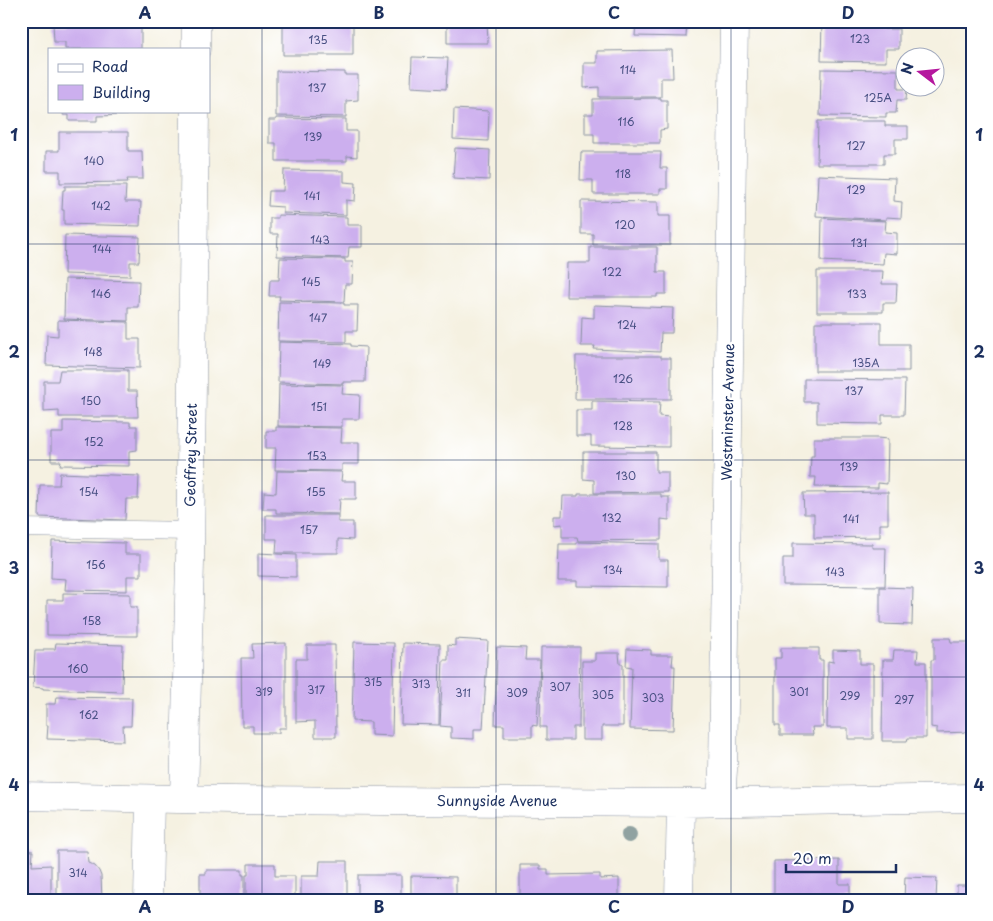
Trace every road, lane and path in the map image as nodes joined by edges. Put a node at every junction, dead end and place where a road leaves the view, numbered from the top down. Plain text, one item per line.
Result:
1 (196, 21) edge
2 (734, 21) edge
3 (196, 48) edge
4 (195, 112) edge
5 (21, 528) edge
6 (191, 531) junction
7 (21, 796) edge
8 (972, 798) edge
9 (150, 799) junction
10 (184, 799) junction
11 (721, 802) junction
12 (681, 803) junction
13 (148, 900) edge
14 (679, 900) edge

1 - 3 street
2 - 11 street, Westminster Avenue
4 - 6 street, Geoffrey Street
5 - 6 lane
6 - 10 street, Geoffrey Street
7 - 9 street, Sunnyside Avenue
8 - 11 street, Sunnyside Avenue
9 - 10 street, Sunnyside Avenue
9 - 13 street
10 - 12 street, Sunnyside Avenue
11 - 12 street, Sunnyside Avenue
12 - 14 street

